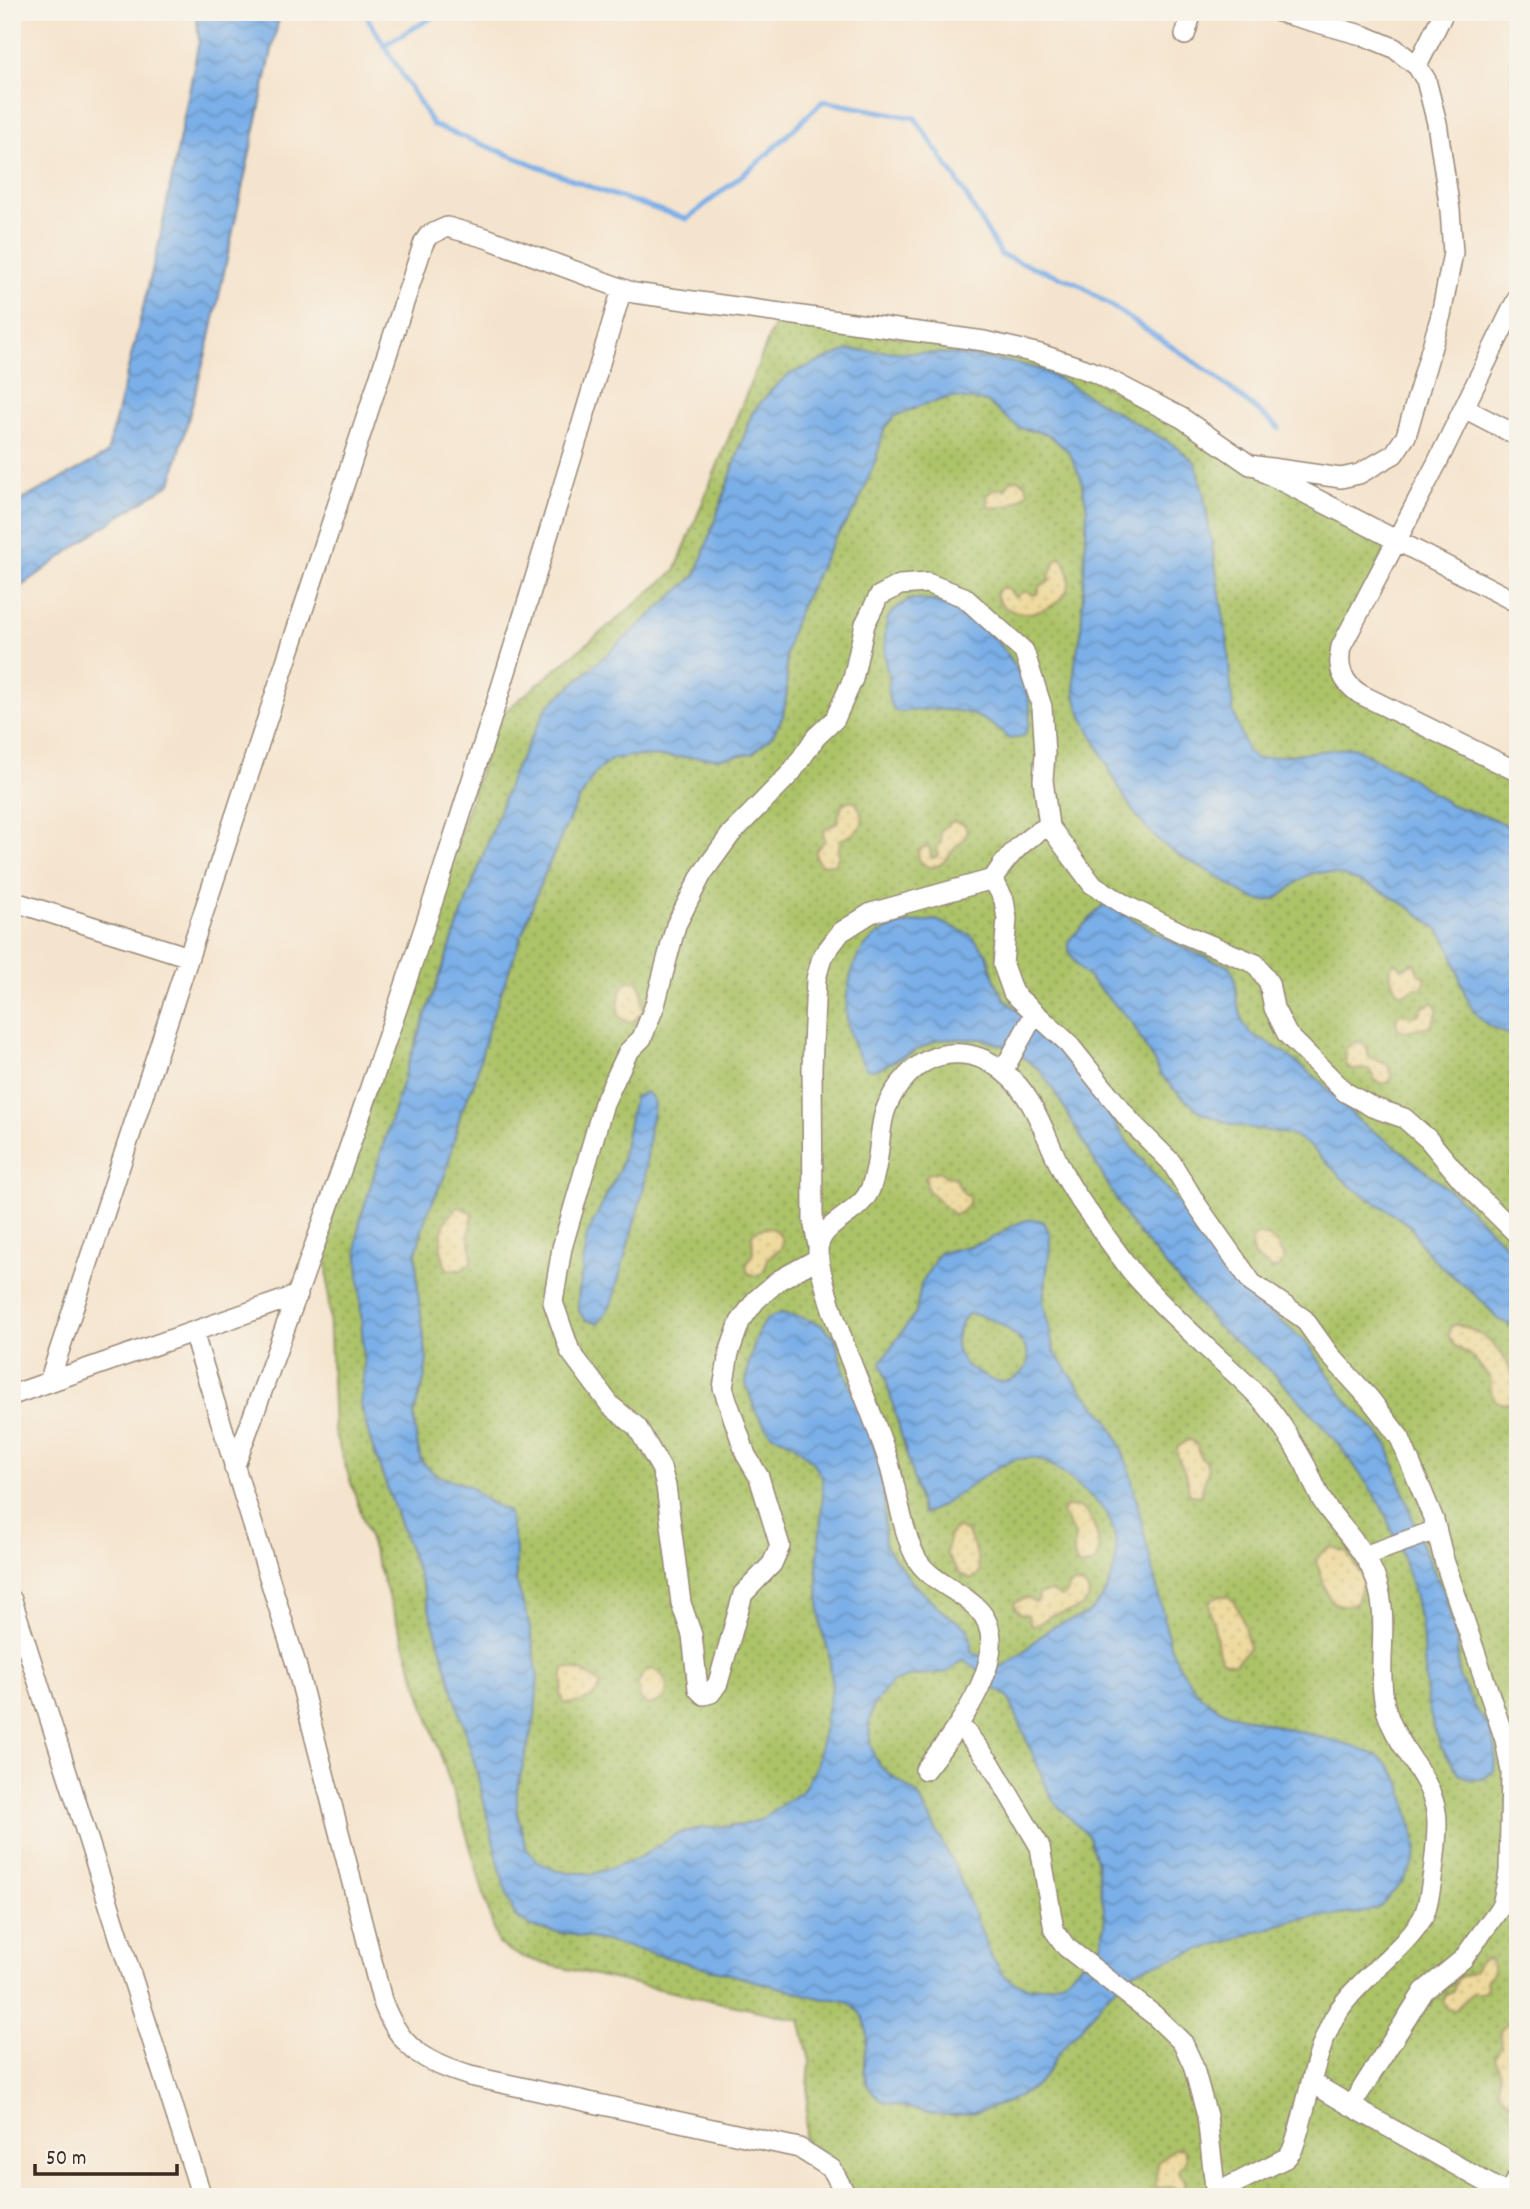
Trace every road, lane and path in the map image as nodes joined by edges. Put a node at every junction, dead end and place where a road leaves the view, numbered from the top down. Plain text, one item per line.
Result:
1 (1192, 12) edge
2 (1279, 12) edge
3 (1444, 12) edge
4 (1185, 35) dead end
5 (1417, 66) junction
6 (622, 289) junction
7 (1518, 297) edge
8 (1464, 408) junction
9 (1518, 436) edge
10 (1250, 465) junction
11 (1397, 539) junction
12 (1518, 603) edge
13 (1518, 772) edge
14 (1049, 826) junction
15 (993, 880) junction
16 (12, 901) edge
17 (189, 957) junction
18 (1033, 1015) junction
19 (1005, 1068) junction
20 (1518, 1235) edge
21 (818, 1252) junction
22 (298, 1295) junction
23 (192, 1332) junction
24 (49, 1382) junction
25 (12, 1395) edge
26 (234, 1468) junction
27 (1433, 1531) junction
28 (1366, 1555) junction
29 (12, 1600) edge
30 (960, 1725) junction
31 (925, 1770) dead end
32 (1311, 2082) junction
33 (1351, 2106) junction
34 (1518, 2177) edge
35 (1216, 2195) edge
36 (1506, 2195) edge
37 (202, 2197) edge
38 (847, 2197) edge

1 - 4 street
2 - 5 street
3 - 5 street
5 - 10 street
6 - 10 street
6 - 17 street
6 - 22 street
7 - 8 street
8 - 9 street
8 - 11 street
10 - 11 street
11 - 12 street
11 - 13 street
14 - 15 street
14 - 20 street
14 - 21 street
15 - 18 street
15 - 21 street
16 - 17 street
17 - 24 street
18 - 19 street
18 - 27 street
19 - 21 street
19 - 28 street
21 - 30 street
22 - 23 street
22 - 26 street
23 - 24 street
23 - 26 street
24 - 25 street
26 - 38 street
27 - 28 street
27 - 33 street
28 - 32 street
29 - 37 street
30 - 31 street
30 - 35 street
32 - 33 street
32 - 35 street
33 - 36 street
34 - 36 street

